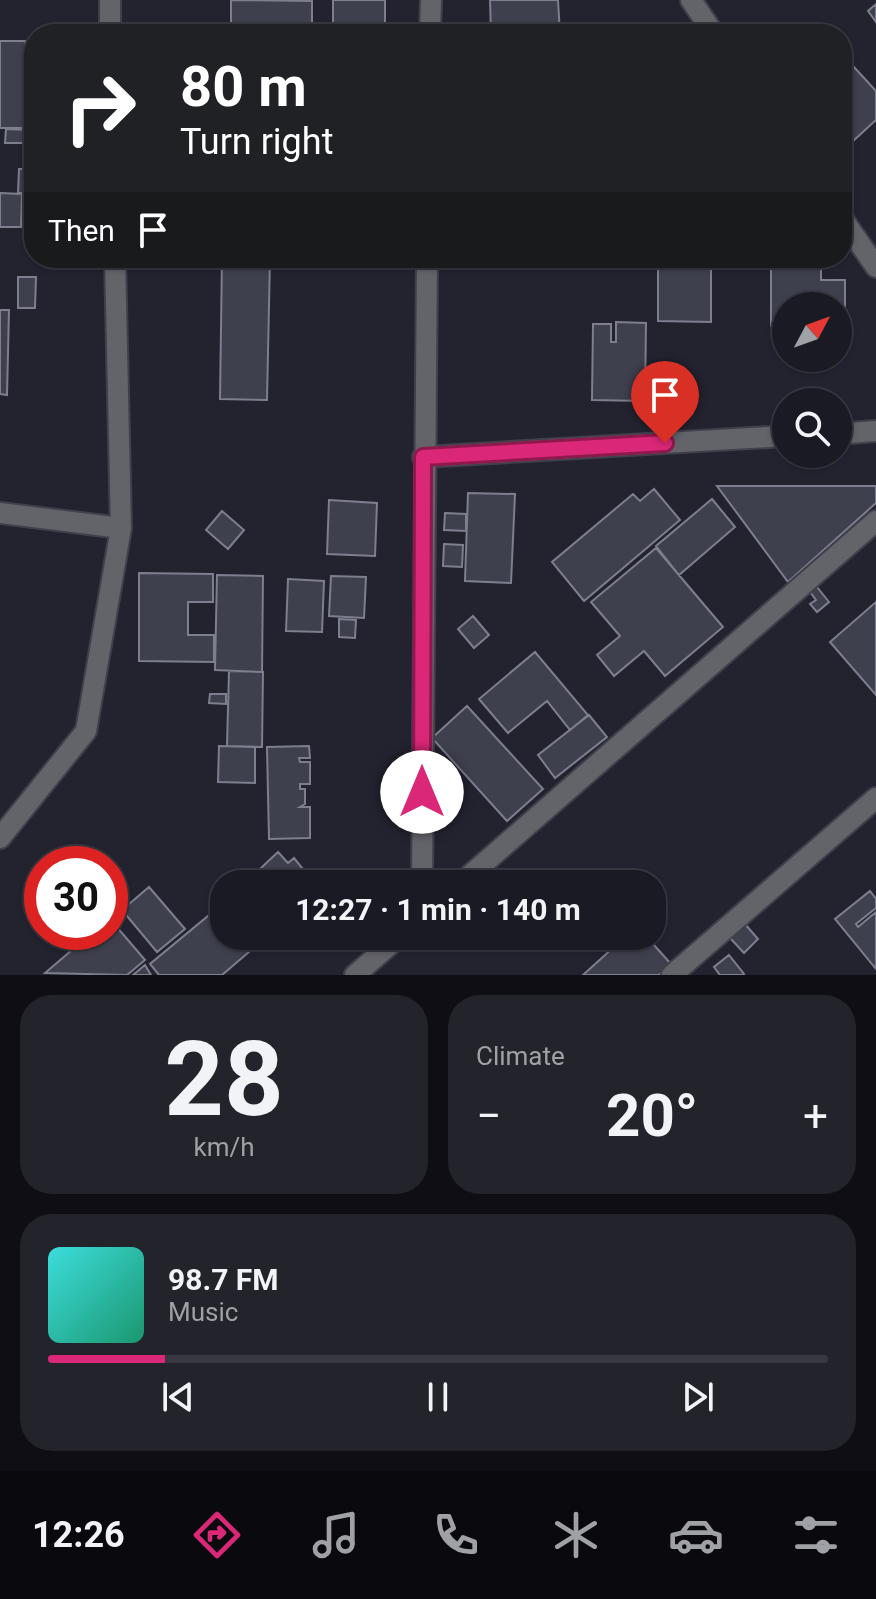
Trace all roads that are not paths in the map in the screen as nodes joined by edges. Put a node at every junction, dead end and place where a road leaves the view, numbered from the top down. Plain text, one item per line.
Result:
1 (110, 0) edge
2 (431, 0) edge
3 (691, 0) edge
4 (110, 24) edge
5 (430, 24) edge
6 (707, 24) edge
7 (852, 232) edge
8 (876, 267) edge
9 (115, 268) edge
10 (427, 268) edge
11 (876, 431) edge
12 (852, 433) edge
13 (772, 437) edge
14 (423, 457) junction
15 (0, 513) edge
16 (876, 521) edge
17 (121, 528) junction
18 (876, 798) edge
19 (0, 838) edge
20 (422, 870) edge
21 (476, 870) edge
22 (384, 950) edge
23 (355, 975) edge
24 (672, 975) edge

1 - 4 street
2 - 5 street
3 - 6 street
7 - 8 street
9 - 17 street
10 - 14 street
11 - 12 street
13 - 14 street
14 - 20 street
15 - 17 street
16 - 21 street
17 - 19 street
18 - 24 street
22 - 23 street

